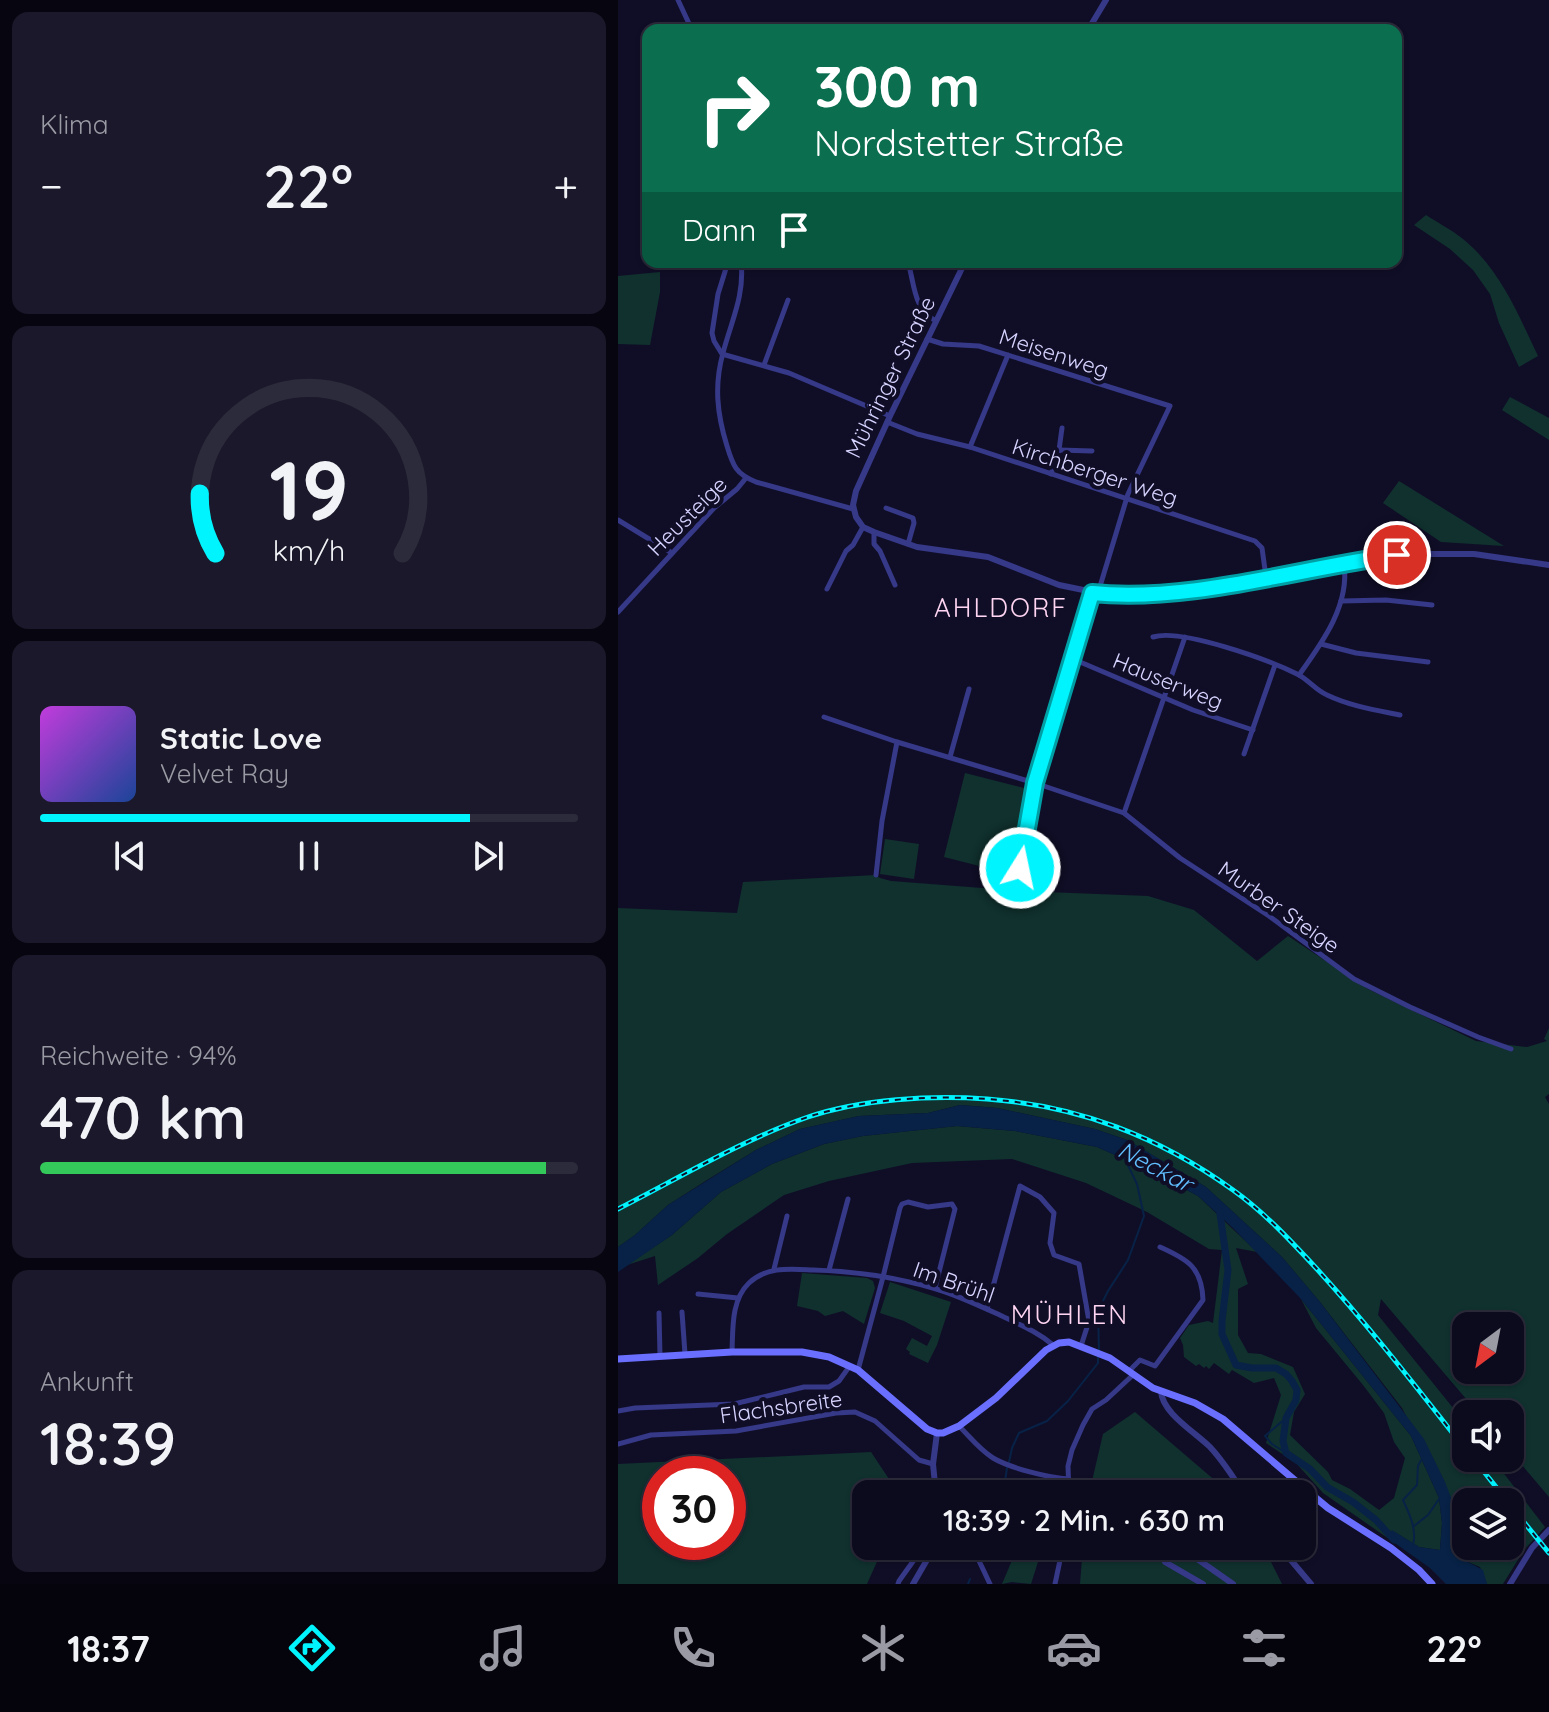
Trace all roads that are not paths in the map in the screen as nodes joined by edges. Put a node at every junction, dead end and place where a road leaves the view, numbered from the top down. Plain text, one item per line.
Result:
1 (678, 0) edge
2 (1106, 0) edge
3 (689, 24) edge
4 (1092, 24) edge
5 (726, 268) edge
6 (741, 268) edge
7 (910, 268) edge
8 (962, 268) edge
9 (788, 300) dead end
10 (936, 321) junction
11 (927, 339) junction
12 (722, 354) junction
13 (1008, 355) junction
14 (764, 365) junction
15 (888, 419) junction
16 (1062, 428) dead end
17 (970, 447) junction
18 (1059, 450) junction
19 (1092, 451) dead end
20 (1051, 474) junction
21 (746, 478) junction
22 (1126, 499) junction
23 (886, 508) dead end
24 (853, 509) junction
25 (618, 520) edge
26 (863, 527) junction
27 (874, 532) junction
28 (908, 544) junction
29 (672, 553) junction
30 (1344, 564) junction
31 (1549, 565) edge
32 (1266, 577) junction
33 (895, 585) dead end
34 (827, 589) dead end
35 (1095, 593) junction
36 (1341, 601) junction
37 (1432, 605) dead end
38 (618, 612) edge
39 (1153, 637) dead end
40 (1185, 637) junction
41 (1321, 644) junction
42 (1073, 659) junction
43 (1428, 662) dead end
44 (1275, 665) junction
45 (1299, 675) junction
46 (969, 689) dead end
47 (1164, 698) junction
48 (1400, 715) dead end
49 (824, 717) dead end
50 (1253, 730) junction
51 (897, 742) junction
52 (1244, 754) dead end
53 (950, 757) junction
54 (1035, 783) junction
55 (1124, 813) junction
56 (1020, 868) dead end
57 (876, 875) dead end
58 (1511, 1049) dead end
59 (848, 1199) dead end
60 (787, 1216) dead end
61 (1160, 1247) dead end
62 (774, 1269) junction
63 (829, 1270) junction
64 (883, 1277) junction
65 (935, 1288) junction
66 (698, 1294) dead end
67 (738, 1298) junction
68 (987, 1309) junction
69 (682, 1312) dead end
70 (659, 1313) dead end
71 (1053, 1345) junction
72 (1081, 1346) junction
73 (732, 1352) junction
74 (685, 1354) junction
75 (660, 1356) junction
76 (618, 1359) edge
77 (854, 1368) junction
78 (1132, 1372) junction
79 (1161, 1391) junction
80 (618, 1411) edge
81 (959, 1426) junction
82 (937, 1433) junction
83 (618, 1444) edge
84 (933, 1464) junction
85 (1069, 1479) joint
86 (935, 1480) edge
87 (1235, 1480) edge
88 (1549, 1530) edge
89 (914, 1560) edge
90 (927, 1560) edge
91 (979, 1560) edge
92 (1060, 1560) edge
93 (1291, 1560) edge
94 (898, 1584) edge
95 (913, 1584) edge
96 (990, 1584) edge
97 (1055, 1584) edge
98 (1203, 1584) edge
99 (1233, 1584) edge
100 (1311, 1584) edge
101 (1432, 1584) edge
102 (1510, 1584) edge

1 - 3 street
2 - 4 street
5 - 12 street
6 - 12 street
7 - 10 street
8 - 10 street, Mühringer Straße
9 - 14 street
10 - 11 street, Mühringer Straße
11 - 13 street, Meisenweg
11 - 15 street, Mühringer Straße
12 - 14 street, Kirchberger Weg
12 - 21 street
13 - 17 street
13 - 22 street, Meisenweg
14 - 15 street, Kirchberger Weg
15 - 17 street, Kirchberger Weg
15 - 24 street, Mühringer Straße
16 - 18 street
17 - 20 street, Kirchberger Weg
18 - 19 street
18 - 20 street
20 - 22 street, Kirchberger Weg
21 - 24 street
21 - 29 street, Heusteige
22 - 32 street, Kirchberger Weg
22 - 35 street
23 - 28 street
24 - 26 street
25 - 29 street
26 - 27 street
26 - 34 street
27 - 28 street
27 - 33 street
28 - 35 street
29 - 38 street, Heusteige
30 - 31 street
30 - 32 street
30 - 36 street
32 - 35 street
35 - 42 street
36 - 37 street
36 - 41 street
39 - 40 street
40 - 44 street
40 - 47 street
41 - 43 street
41 - 45 street
42 - 47 street, Hauserweg
42 - 54 street
44 - 45 street
44 - 50 street
45 - 48 street
46 - 53 street
47 - 50 street, Hauserweg
47 - 55 street
49 - 51 street, Murber Steige
50 - 52 street
51 - 53 street, Murber Steige
51 - 57 street
53 - 54 street, Murber Steige
54 - 55 street, Murber Steige
54 - 56 street
55 - 58 street, Murber Steige
59 - 63 street
60 - 62 street
61 - 78 street
62 - 63 street, Im Brühl
62 - 67 street
63 - 64 street, Im Brühl
64 - 65 street, Im Brühl
64 - 65 street
64 - 77 street, Im Brühl
65 - 68 street, Im Brühl
66 - 67 street
67 - 73 street
68 - 71 street, Im Brühl
68 - 72 street
69 - 74 street
70 - 75 street
71 - 72 main road
71 - 81 main road
72 - 78 main road
73 - 74 main road
73 - 77 main road
74 - 75 main road
75 - 76 main road
77 - 80 street, Flachsbreite
77 - 82 main road
78 - 79 main road
78 - 85 street
79 - 87 street
79 - 101 main road
81 - 82 main road
81 - 85 street
82 - 84 street
83 - 84 street, Flachsbreite
84 - 86 street
88 - 102 street
89 - 94 street
90 - 95 street
91 - 96 street
92 - 97 street
93 - 100 street
98 - 99 street

